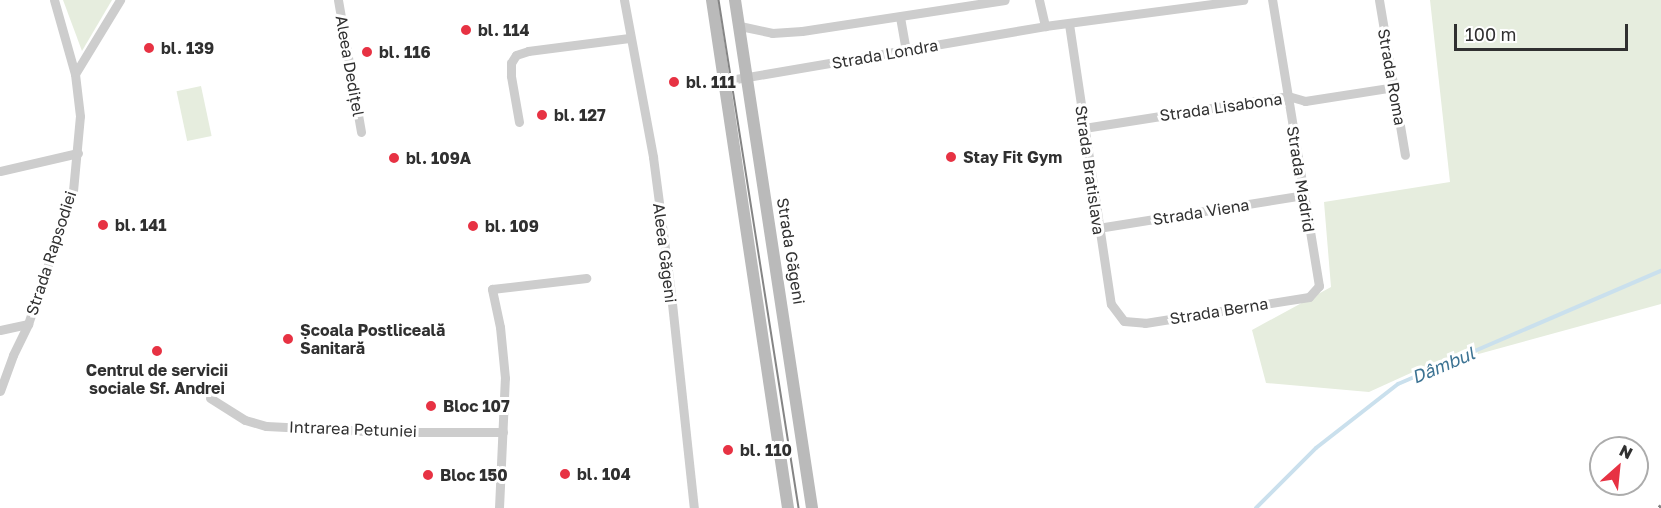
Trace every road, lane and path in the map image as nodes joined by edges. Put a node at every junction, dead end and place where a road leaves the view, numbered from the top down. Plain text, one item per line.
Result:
1 (54, 0) edge
2 (120, 0) edge
3 (338, 0) edge
4 (624, 0) edge
5 (712, 0) edge
6 (735, 0) edge
7 (1005, 0) edge
8 (1039, 0) edge
9 (1243, 0) edge
10 (1272, 0) edge
11 (1379, 0) edge
12 (1176, 4) edge
13 (900, 17) junction
14 (1069, 24) junction
15 (740, 26) junction
16 (1045, 26) junction
17 (629, 38) junction
18 (906, 50) junction
19 (75, 74) junction
20 (748, 79) junction
21 (724, 81) junction
22 (1394, 87) junction
23 (1288, 96) junction
24 (519, 122) dead end
25 (1084, 128) junction
26 (361, 132) dead end
27 (78, 153) junction
28 (1405, 155) dead end
29 (0, 171) edge
30 (1303, 195) junction
31 (1098, 228) junction
32 (586, 278) dead end
33 (1319, 286) joint
34 (1117, 315) joint
35 (28, 324) junction
36 (0, 330) edge
37 (0, 391) edge
38 (210, 398) dead end
39 (503, 432) junction
40 (499, 508) edge
41 (694, 508) edge
42 (788, 508) edge
43 (812, 508) edge

1 - 19 street, Strada Rapsodiei
2 - 19 street
3 - 26 street, Aleea Dedițel
4 - 17 street, Aleea Găgeni
5 - 21 main road
6 - 15 main road, Strada Găgeni
7 - 13 street, Strada Londra
8 - 16 street
9 - 12 street, Strada Londra
10 - 23 street, Strada Madrid
11 - 22 street, Strada Roma
12 - 14 street, Strada Londra
13 - 15 street, Strada Londra
13 - 18 street
14 - 16 street, Strada Londra
14 - 25 street, Strada Bratislava
15 - 20 main road, Strada Găgeni
16 - 18 street, Strada Londra
17 - 24 street
17 - 41 street, Aleea Găgeni
18 - 20 street, Strada Londra
19 - 27 street, Strada Rapsodiei
20 - 21 street, Strada Londra
20 - 43 main road, Strada Găgeni
21 - 42 main road
22 - 23 street, Strada Lisabona
22 - 28 street, Strada Roma
23 - 25 street, Strada Lisabona
23 - 30 street, Strada Madrid
25 - 31 street, Strada Bratislava
27 - 29 street
27 - 35 street, Strada Rapsodiei
30 - 31 street, Strada Viena
30 - 33 street, Strada Madrid
31 - 34 street, Strada Bratislava
32 - 39 street
33 - 34 street, Strada Berna
35 - 36 street
35 - 37 street, Strada Rapsodiei
38 - 39 street, Intrarea Petuniei
39 - 40 street

